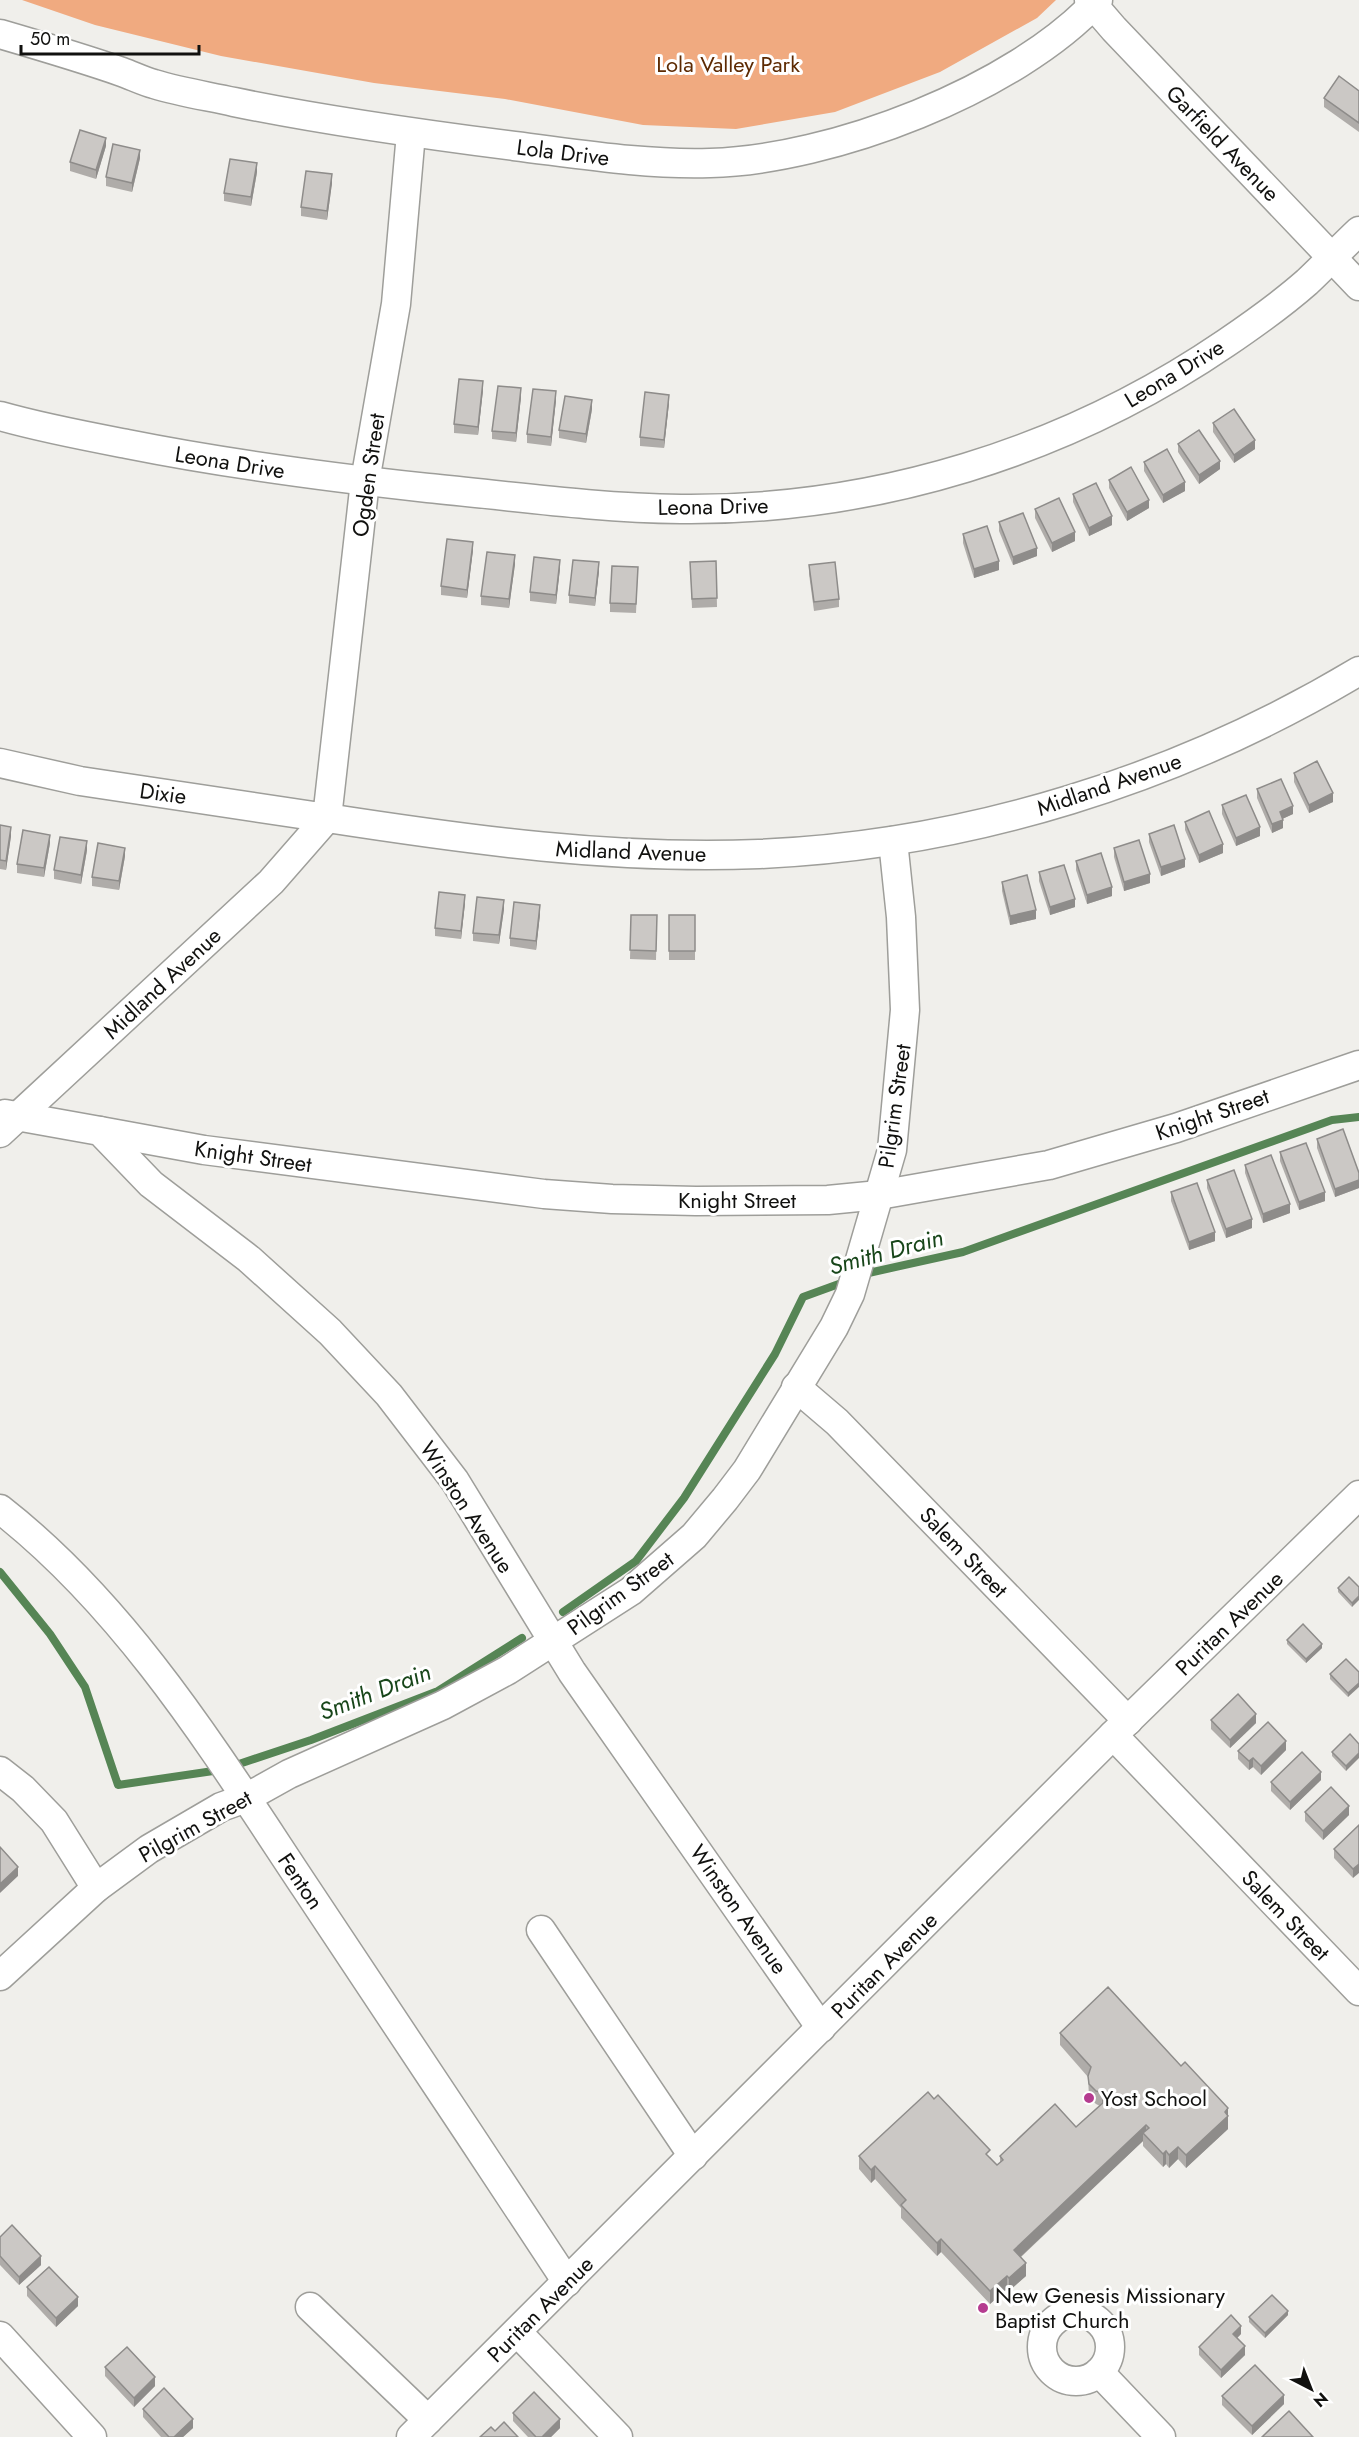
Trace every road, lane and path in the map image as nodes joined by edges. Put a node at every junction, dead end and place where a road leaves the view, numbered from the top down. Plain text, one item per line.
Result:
1 (1094, 2) edge
2 (0, 34) edge
3 (411, 133) junction
4 (1359, 231) edge
5 (1332, 257) junction
6 (1359, 286) edge
7 (0, 416) edge
8 (365, 481) junction
9 (1359, 671) edge
10 (0, 763) edge
11 (327, 818) junction
12 (893, 842) junction
13 (1359, 1065) edge
14 (6, 1121) edge
15 (100, 1131) junction
16 (879, 1195) junction
17 (796, 1387) junction
18 (1359, 1495) edge
19 (0, 1509) edge
20 (552, 1642) junction
21 (1120, 1728) junction
22 (0, 1770) edge
23 (246, 1798) junction
24 (96, 1888) junction
25 (541, 1930) dead end
26 (0, 1976) edge
27 (1359, 1991) edge
28 (821, 2028) junction
29 (693, 2156) junction
30 (567, 2282) junction
31 (310, 2307) dead end
32 (517, 2332) junction
33 (0, 2336) edge
34 (1099, 2372) dead end
35 (419, 2429) edge
36 (92, 2437) edge
37 (618, 2437) edge
38 (1161, 2437) edge

1 - 3 street, Lola Drive
1 - 5 street, Garfield Avenue
2 - 3 street, Lola Drive
3 - 8 street, Ogden Street
4 - 5 street, Leona Drive
5 - 6 street, Garfield Avenue
5 - 8 street, Leona Drive
7 - 8 street, Leona Drive
8 - 11 street, Ogden Street
9 - 12 street, Midland Avenue
10 - 11 street, Dixie
11 - 12 street, Midland Avenue
11 - 14 street, Midland Avenue
12 - 16 street, Pilgrim Street
13 - 16 street, Knight Street
14 - 15 street
15 - 16 street, Knight Street
15 - 20 street, Winston Avenue
16 - 17 street, Pilgrim Street
17 - 20 street, Pilgrim Street
17 - 21 street, Salem Street
18 - 21 street, Puritan Avenue
19 - 23 street, Fenton
20 - 23 street, Pilgrim Street
20 - 28 street, Winston Avenue
21 - 27 street, Salem Street
21 - 28 street, Puritan Avenue
22 - 24 street
23 - 24 street, Pilgrim Street
23 - 30 street, Fenton
24 - 26 street, Pilgrim Street
25 - 29 street
28 - 29 street, Puritan Avenue
29 - 30 street, Puritan Avenue
30 - 32 street, Puritan Avenue
31 - 35 street
32 - 35 street, Puritan Avenue
32 - 37 street
33 - 36 street
34 - 38 street

